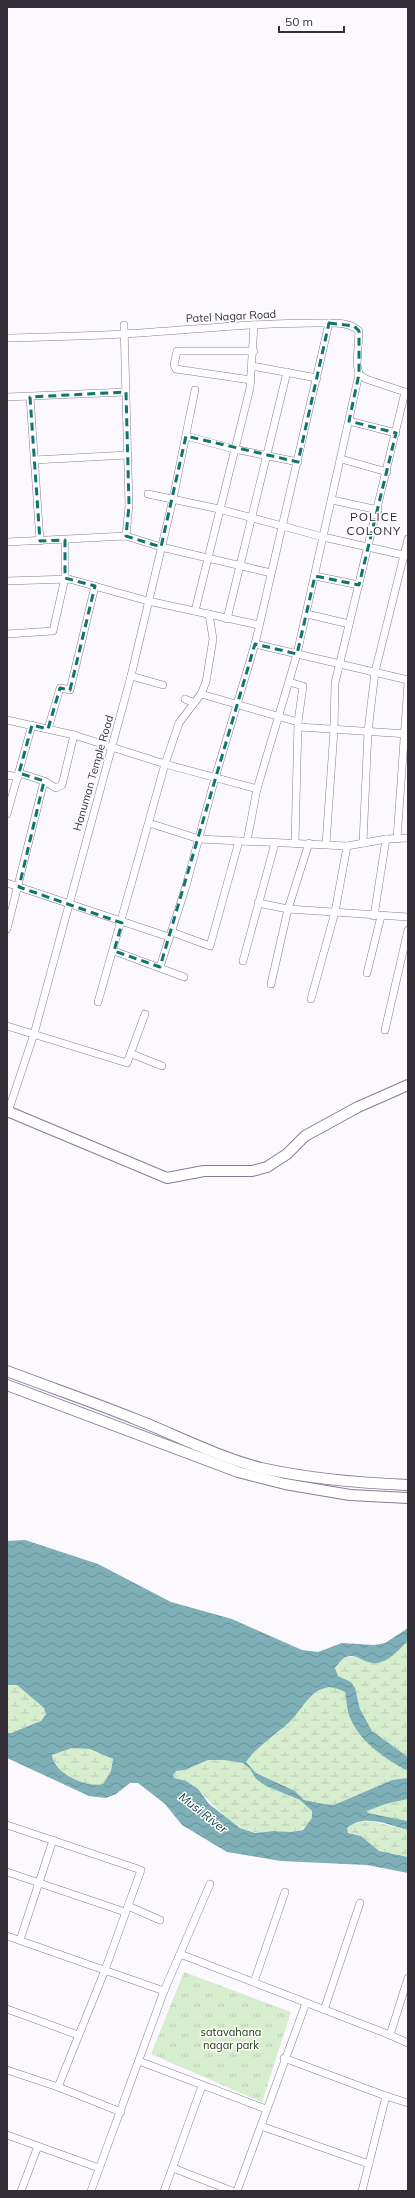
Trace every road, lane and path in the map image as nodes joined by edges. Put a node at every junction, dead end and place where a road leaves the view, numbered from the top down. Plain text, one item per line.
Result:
1 (328, 323) junction
2 (124, 325) dead end
3 (254, 325) junction
4 (124, 334) junction
5 (7, 338) edge
6 (254, 351) junction
7 (252, 366) junction
8 (287, 372) junction
9 (359, 374) junction
10 (317, 378) junction
11 (251, 380) junction
12 (195, 390) dead end
13 (126, 392) junction
14 (406, 392) edge
15 (7, 397) edge
16 (30, 397) junction
17 (349, 421) junction
18 (396, 433) junction
19 (186, 436) junction
20 (234, 449) junction
21 (128, 455) junction
22 (266, 455) junction
23 (341, 459) junction
24 (34, 460) junction
25 (298, 462) junction
26 (387, 472) junction
27 (148, 494) dead end
28 (173, 500) junction
29 (332, 500) junction
30 (219, 509) junction
31 (378, 510) junction
32 (252, 518) junction
33 (282, 525) junction
34 (126, 536) junction
35 (323, 537) junction
36 (408, 539) edge
37 (65, 540) junction
38 (40, 541) junction
39 (7, 542) edge
40 (161, 547) junction
41 (368, 548) junction
42 (406, 556) edge
43 (206, 557) junction
44 (241, 565) junction
45 (271, 573) junction
46 (315, 576) junction
47 (64, 578) junction
48 (7, 581) edge
49 (359, 585) junction
50 (95, 586) junction
51 (148, 601) junction
52 (195, 611) junction
53 (209, 614) junction
54 (307, 614) junction
55 (227, 619) junction
56 (349, 624) junction
57 (259, 625) junction
58 (7, 634) edge
59 (255, 644) junction
60 (297, 654) junction
61 (339, 664) junction
62 (374, 672) junction
63 (131, 676) junction
64 (288, 682) junction
65 (408, 682) edge
66 (163, 685) dead end
67 (201, 694) junction
68 (185, 699) dead end
69 (194, 703) junction
70 (238, 705) junction
71 (278, 716) junction
72 (7, 720) edge
73 (32, 724) junction
74 (299, 725) junction
75 (48, 729) junction
76 (334, 730) junction
77 (368, 731) junction
78 (406, 734) edge
79 (74, 735) junction
80 (112, 748) junction
81 (165, 764) junction
82 (7, 775) edge
83 (18, 775) junction
84 (215, 778) junction
85 (44, 781) junction
86 (257, 789) junction
87 (7, 814) edge
88 (149, 823) junction
89 (408, 838) edge
90 (199, 839) junction
91 (386, 839) junction
92 (397, 839) junction
93 (239, 840) junction
94 (247, 841) junction
95 (275, 843) junction
96 (295, 843) junction
97 (309, 843) junction
98 (363, 843) junction
99 (326, 844) junction
100 (347, 846) junction
101 (7, 883) edge
102 (19, 887) junction
103 (68, 903) junction
104 (258, 903) junction
105 (288, 909) junction
106 (335, 912) junction
107 (378, 916) junction
108 (408, 917) edge
109 (122, 923) junction
110 (7, 929) edge
111 (408, 930) edge
112 (170, 935) junction
113 (114, 951) junction
114 (243, 961) dead end
115 (160, 967) junction
116 (367, 973) dead end
117 (184, 977) dead end
118 (271, 984) dead end
119 (311, 999) dead end
120 (98, 1002) dead end
121 (145, 1014) dead end
122 (7, 1026) edge
123 (385, 1030) dead end
124 (34, 1034) junction
125 (132, 1054) junction
126 (162, 1066) dead end
127 (408, 1085) edge
128 (7, 1111) edge
129 (7, 1371) edge
130 (7, 1385) edge
131 (408, 1485) edge
132 (408, 1498) edge
133 (7, 1825) edge
134 (53, 1840) junction
135 (7, 1872) edge
136 (38, 1884) junction
137 (210, 1884) dead end
138 (285, 1892) dead end
139 (360, 1903) dead end
140 (126, 1909) junction
141 (160, 1920) dead end
142 (7, 1936) edge
143 (20, 1940) junction
144 (180, 1954) junction
145 (105, 1970) junction
146 (408, 1978) edge
147 (254, 1982) junction
148 (164, 1991) junction
149 (306, 2003) junction
150 (7, 2009) edge
151 (324, 2010) junction
152 (78, 2035) junction
153 (390, 2035) junction
154 (408, 2043) edge
155 (284, 2058) junction
156 (139, 2061) junction
157 (7, 2070) edge
158 (202, 2086) junction
159 (58, 2087) junction
160 (386, 2096) junction
161 (408, 2103) edge
162 (266, 2109) junction
163 (121, 2112) junction
164 (261, 2126) junction
165 (7, 2135) edge
166 (38, 2146) junction
167 (369, 2164) junction
168 (99, 2168) junction
169 (173, 2168) junction
170 (21, 2191) edge
171 (91, 2191) edge
172 (164, 2191) edge
173 (232, 2191) edge
174 (237, 2191) edge
175 (362, 2191) edge

1 - 3 street, Patel Nagar Road
1 - 9 street, Patel Nagar Road
1 - 10 street
2 - 4 street
3 - 4 street, Patel Nagar Road
3 - 6 street
4 - 5 street, Patel Nagar Road
4 - 13 street
6 - 7 street
6 - 11 street
7 - 8 street
7 - 11 street
8 - 10 street
8 - 22 street
9 - 14 street
9 - 17 street
10 - 25 street
11 - 20 street
12 - 19 street, Hanuman Temple Road
13 - 16 street
13 - 21 street
14 - 18 street
15 - 16 street
16 - 24 street
17 - 18 street
17 - 23 street
18 - 26 street
19 - 20 street
19 - 28 street, Hanuman Temple Road
20 - 22 street
20 - 30 street
21 - 24 street
21 - 34 street
22 - 25 street
22 - 32 street
23 - 26 street
23 - 29 street
24 - 38 street
25 - 33 street
26 - 31 street
27 - 28 street
28 - 30 street
28 - 40 street, Hanuman Temple Road
29 - 31 street
29 - 35 street
30 - 32 street
30 - 43 street
31 - 41 street
32 - 33 street
32 - 44 street
33 - 35 street
33 - 45 street
34 - 37 street
34 - 40 street
35 - 41 street
35 - 46 street
36 - 42 street
37 - 38 street
37 - 47 street
38 - 39 street
40 - 43 street
40 - 51 street, Hanuman Temple Road
41 - 42 street
41 - 49 street
42 - 62 street
43 - 44 street
43 - 52 street
44 - 45 street
44 - 55 street
45 - 57 street
46 - 49 street
46 - 54 street
47 - 48 street
47 - 50 street
47 - 58 street
49 - 56 street
50 - 51 street
50 - 75 street
51 - 52 street
51 - 63 street, Hanuman Temple Road
52 - 53 street
53 - 55 street
53 - 67 street
54 - 56 street
54 - 60 street
55 - 57 street
56 - 61 street
57 - 59 street
59 - 60 street
59 - 70 street
60 - 61 street
60 - 64 street
61 - 62 street
61 - 76 street
62 - 65 street
62 - 77 street
63 - 66 street
63 - 80 street, Hanuman Temple Road
64 - 71 street
64 - 74 street
65 - 78 street
67 - 69 street
67 - 70 street
68 - 69 street
69 - 81 street
70 - 71 street
70 - 84 street
71 - 74 street
71 - 86 street
72 - 73 street
73 - 75 street
73 - 83 street
74 - 76 street
74 - 96 street
75 - 79 street
76 - 77 street
76 - 99 street
77 - 78 street
77 - 98 street
78 - 92 street
79 - 80 street
79 - 85 street
80 - 81 street
80 - 103 street, Hanuman Temple Road
81 - 84 street
81 - 88 street
82 - 83 street
83 - 85 street
83 - 87 street
84 - 86 street
84 - 90 street
85 - 102 street
86 - 94 street
88 - 90 street
88 - 109 street
89 - 92 street
90 - 93 street
90 - 112 street
91 - 92 street
91 - 98 street
91 - 107 street
93 - 94 street
93 - 112 street
94 - 95 street
95 - 96 street
95 - 104 street
96 - 97 street
97 - 99 street
97 - 105 street
98 - 100 street
99 - 100 street
100 - 106 street
101 - 102 street
102 - 103 street
102 - 110 street
103 - 109 street
103 - 124 street, Hanuman Temple Road
104 - 105 street
104 - 114 street
105 - 106 street
105 - 118 street
106 - 107 street
106 - 119 street
107 - 108 street
107 - 116 street
109 - 112 street
109 - 113 street
111 - 123 street
112 - 115 street
113 - 115 street
113 - 120 street
115 - 117 street
121 - 125 street
122 - 124 street
124 - 125 street
124 - 128 street, Hanuman Temple Road
125 - 126 street
127 - 128 street
129 - 131 street
130 - 132 street
133 - 134 street
134 - 136 street
134 - 140 street
135 - 136 street
136 - 140 street
136 - 143 street
137 - 144 street
138 - 147 street
139 - 151 street
140 - 141 street
140 - 145 street
142 - 143 street
143 - 145 street
144 - 147 street
144 - 148 street
145 - 148 street
145 - 152 street
146 - 153 street
147 - 149 street
148 - 156 street
149 - 151 street
149 - 155 street
150 - 152 street
151 - 153 street
152 - 159 street
153 - 154 street
155 - 160 street
155 - 162 street
156 - 158 street
156 - 163 street
157 - 159 street
158 - 162 street
158 - 169 street
159 - 163 street
160 - 161 street
160 - 167 street
162 - 164 street
163 - 168 street
164 - 167 street
164 - 174 street
165 - 166 street
166 - 168 street
166 - 170 street
167 - 175 street
168 - 171 street
169 - 172 street
169 - 173 street

